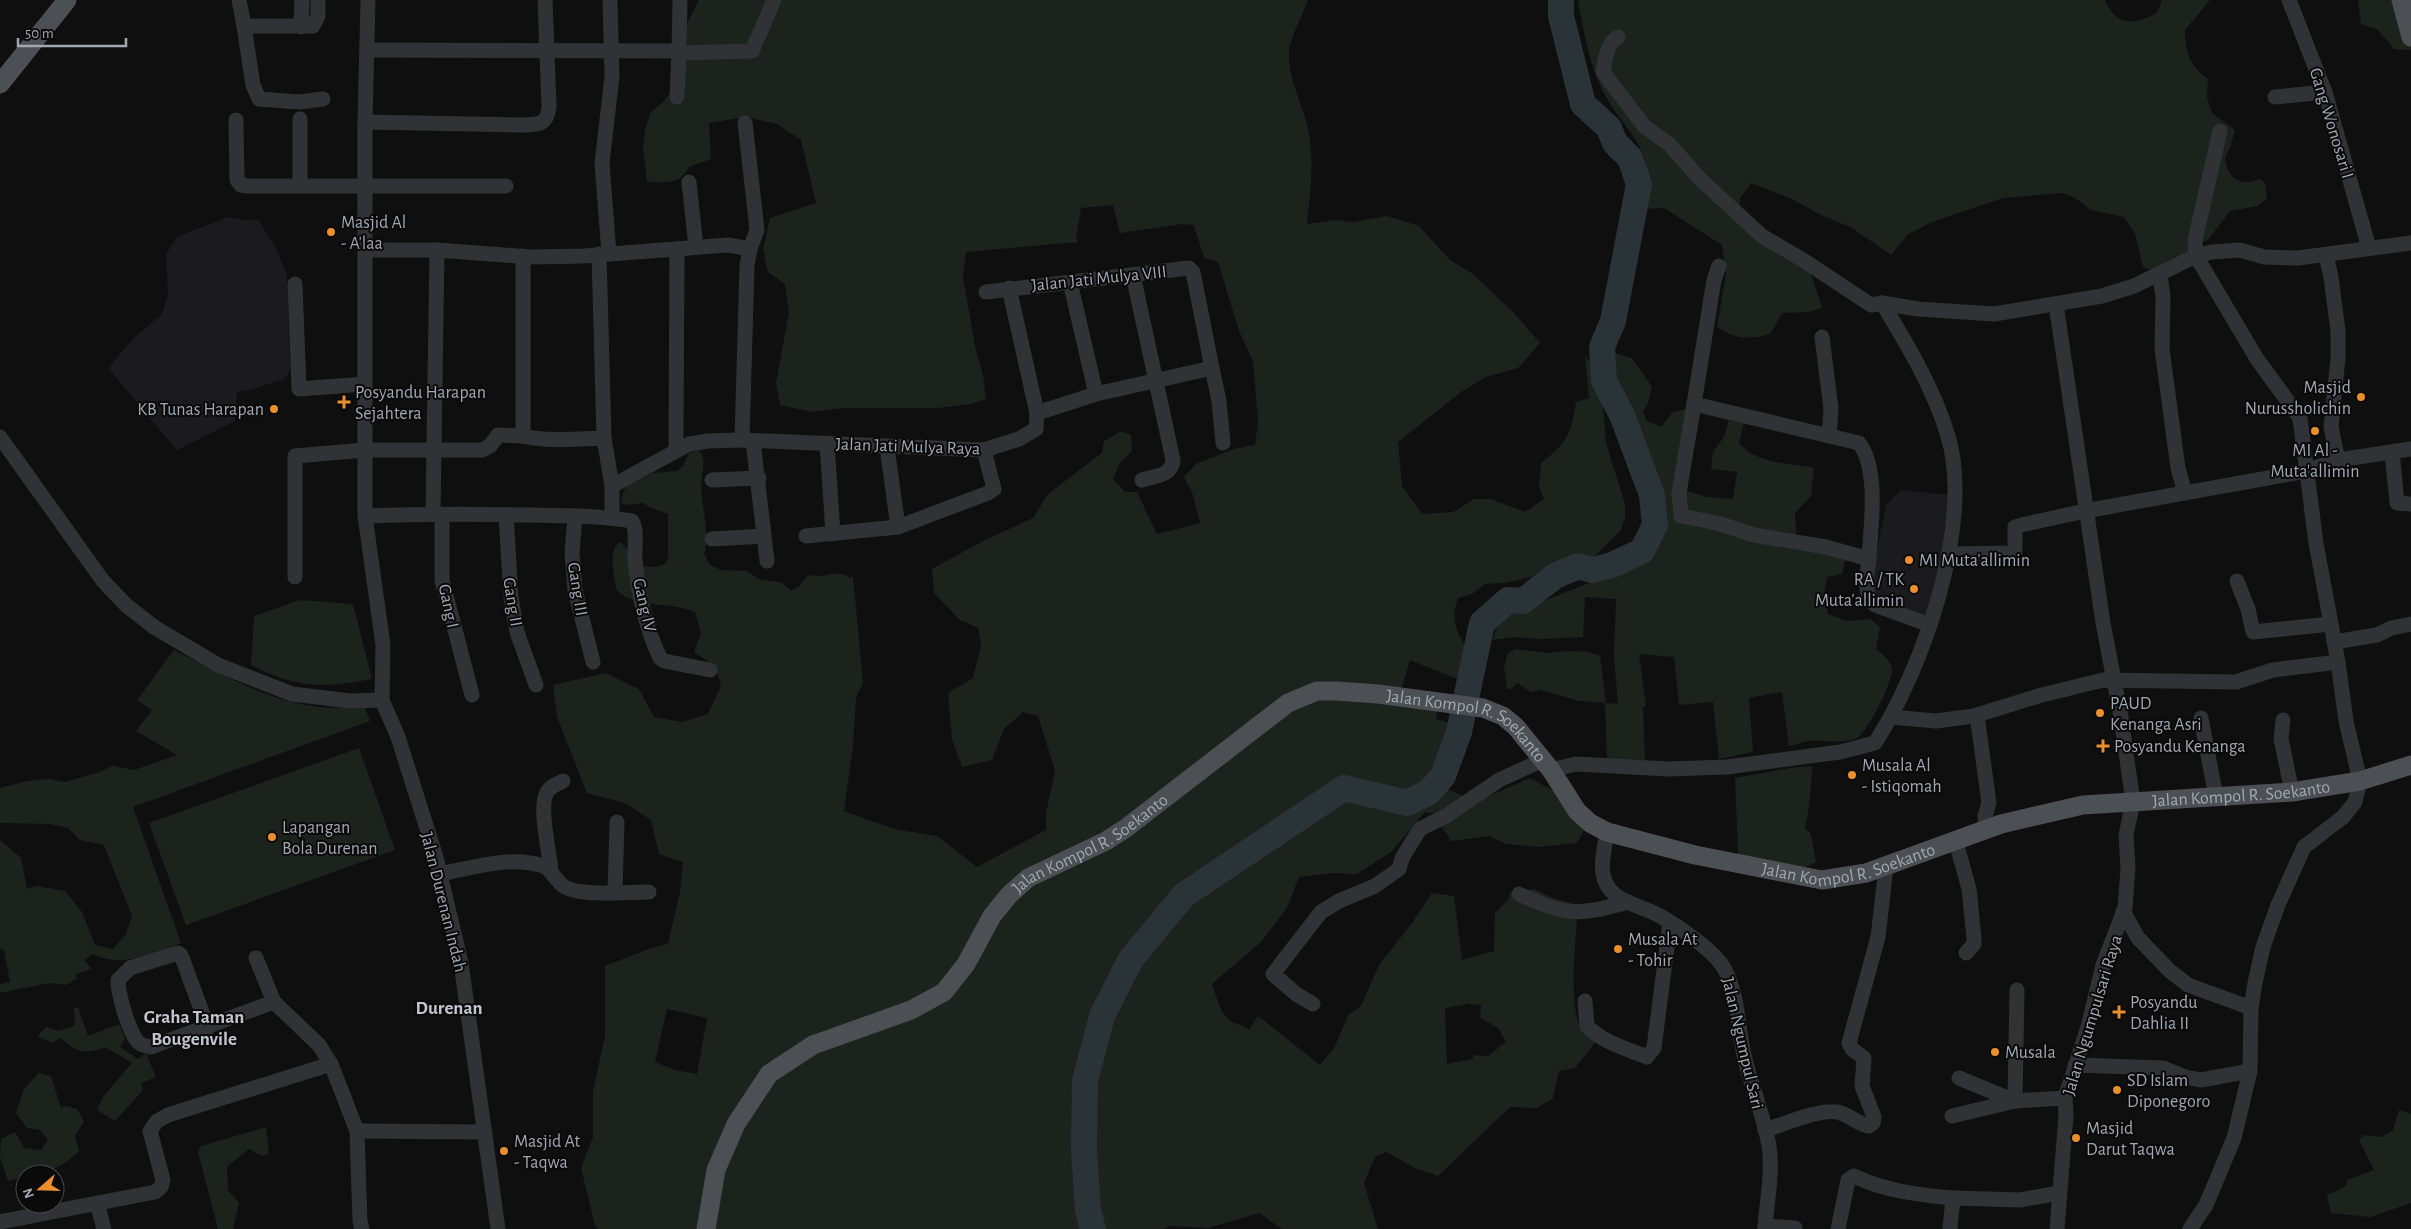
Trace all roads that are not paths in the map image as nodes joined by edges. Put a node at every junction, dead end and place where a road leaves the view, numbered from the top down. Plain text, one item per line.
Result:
1 (67, 0) edge
2 (239, 0) edge
3 (302, 0) edge
4 (318, 0) edge
5 (368, 0) edge
6 (545, 0) edge
7 (610, 0) edge
8 (680, 0) edge
9 (774, 0) edge
10 (2289, 0) edge
11 (2401, 0) edge
12 (244, 26) junction
13 (307, 26) junction
14 (1618, 37) dead end
15 (2411, 37) edge
16 (545, 49) junction
17 (610, 49) junction
18 (368, 50) junction
19 (679, 52) junction
20 (0, 84) edge
21 (2324, 92) junction
22 (677, 97) dead end
23 (2275, 97) dead end
24 (323, 99) dead end
25 (300, 119) dead end
26 (236, 120) dead end
27 (365, 122) junction
28 (745, 123) dead end
29 (2220, 131) dead end
30 (689, 182) dead end
31 (366, 184) junction
32 (300, 186) junction
33 (506, 186) dead end
34 (2411, 243) edge
35 (696, 248) junction
36 (750, 248) junction
37 (2369, 248) junction
38 (676, 249) junction
39 (366, 250) junction
40 (437, 250) junction
41 (604, 254) junction
42 (2326, 255) junction
43 (523, 256) junction
44 (2196, 256) junction
45 (1720, 266) dead end
46 (1133, 275) junction
47 (2160, 275) junction
48 (1070, 282) junction
49 (295, 284) dead end
50 (1009, 288) junction
51 (986, 292) dead end
52 (1882, 303) junction
53 (2056, 304) junction
54 (1822, 337) dead end
55 (1212, 368) junction
56 (1156, 380) junction
57 (364, 384) junction
58 (1096, 394) junction
59 (1694, 404) junction
60 (1037, 412) junction
61 (523, 436) junction
62 (1829, 436) junction
63 (0, 437) edge
64 (604, 438) junction
65 (748, 440) junction
66 (827, 443) junction
67 (1223, 443) dead end
68 (887, 447) junction
69 (676, 449) junction
70 (365, 450) junction
71 (984, 450) junction
72 (2411, 450) edge
73 (434, 452) junction
74 (2392, 452) junction
75 (2338, 460) junction
76 (2306, 471) junction
77 (759, 478) junction
78 (712, 480) dead end
79 (1142, 480) dead end
80 (612, 486) junction
81 (2185, 493) junction
82 (2411, 504) edge
83 (2086, 511) junction
84 (438, 514) junction
85 (506, 515) junction
86 (366, 516) junction
87 (574, 516) junction
88 (612, 518) junction
89 (898, 527) junction
90 (833, 534) junction
91 (764, 536) junction
92 (806, 536) dead end
93 (712, 539) dead end
94 (1948, 554) junction
95 (1869, 559) junction
96 (767, 561) dead end
97 (294, 577) dead end
98 (2237, 581) dead end
99 (1930, 624) junction
100 (2331, 624) junction
101 (2411, 624) edge
102 (2334, 642) junction
103 (593, 662) dead end
104 (2338, 662) junction
105 (710, 670) dead end
106 (2113, 681) junction
107 (536, 685) dead end
108 (472, 695) dead end
109 (382, 700) junction
110 (1977, 715) junction
111 (1891, 717) junction
112 (2200, 718) dead end
113 (2283, 720) dead end
114 (1547, 765) junction
115 (2411, 765) edge
116 (563, 781) dead end
117 (2360, 781) junction
118 (2292, 792) junction
119 (2216, 797) junction
120 (2133, 802) junction
121 (617, 822) dead end
122 (1986, 830) junction
123 (1607, 832) junction
124 (1956, 842) junction
125 (1886, 867) junction
126 (551, 872) junction
127 (440, 874) junction
128 (649, 892) dead end
129 (615, 893) junction
130 (1519, 894) dead end
131 (1628, 902) junction
132 (2123, 911) junction
133 (1670, 923) junction
134 (1966, 953) dead end
135 (256, 958) dead end
136 (2017, 990) dead end
137 (1585, 1001) dead end
138 (274, 1002) junction
139 (1313, 1004) dead end
140 (2250, 1008) junction
141 (208, 1028) junction
142 (331, 1064) junction
143 (2075, 1065) junction
144 (2250, 1072) junction
145 (1959, 1078) dead end
146 (2065, 1098) junction
147 (2015, 1101) junction
148 (1952, 1116) dead end
149 (1765, 1130) junction
150 (357, 1131) junction
151 (484, 1132) junction
152 (2059, 1193) junction
153 (1953, 1198) junction
154 (97, 1203) junction
155 (0, 1222) edge
156 (36, 1222) edge
157 (1765, 1227) edge
158 (1795, 1228) dead end
159 (104, 1229) edge
160 (362, 1229) edge
161 (498, 1229) edge
162 (706, 1229) edge
163 (1838, 1229) edge
164 (1950, 1229) edge
165 (2057, 1229) edge
166 (2190, 1229) edge

1 - 20 main road
2 - 12 street
3 - 13 street
4 - 13 street
5 - 18 street
6 - 16 street
7 - 17 street
8 - 19 street
9 - 19 street
10 - 21 street, Gang Wonosari I
11 - 15 main road
12 - 13 street
12 - 24 street
14 - 52 street
16 - 17 street
16 - 18 street
16 - 27 street
17 - 19 street
17 - 41 street
18 - 27 street
19 - 22 street
21 - 23 street
21 - 37 street, Gang Wonosari I
25 - 32 street
26 - 32 street
27 - 31 street
28 - 36 street
29 - 44 street
30 - 35 street
31 - 32 street
31 - 33 street
31 - 39 street
34 - 37 street
35 - 36 street
35 - 38 street
36 - 65 street
37 - 42 street
38 - 41 street
38 - 69 street
39 - 40 street
39 - 57 street
40 - 43 street
40 - 73 street, Gang I
41 - 43 street
41 - 64 street
42 - 44 street
42 - 75 street
43 - 61 street
44 - 47 street
44 - 76 street
45 - 59 street
46 - 48 street, Jalan Jati Mulya VIII
46 - 55 street, Jalan Jati Mulya VIII
46 - 56 street
47 - 53 street
47 - 81 street
48 - 50 street, Jalan Jati Mulya VIII
48 - 58 street
49 - 57 street
50 - 51 street, Jalan Jati Mulya VIII
50 - 60 street
52 - 53 street
52 - 94 street
53 - 83 street
54 - 62 street
55 - 56 street
55 - 67 street
56 - 58 street
56 - 79 street
57 - 70 street
58 - 60 street
59 - 62 street
59 - 95 street
60 - 71 street, Jalan Jati Mulya Raya
61 - 64 street
61 - 73 street
62 - 95 street
63 - 109 street
64 - 80 street
65 - 66 street, Jalan Jati Mulya Raya
65 - 69 street, Jalan Jati Mulya Raya
65 - 77 street
66 - 68 street, Jalan Jati Mulya Raya
66 - 90 street
68 - 71 street, Jalan Jati Mulya Raya
68 - 89 street
69 - 80 street, Jalan Jati Mulya Raya
70 - 73 street
70 - 86 street
70 - 97 street
71 - 89 street
72 - 74 street
73 - 84 street, Gang I
74 - 75 street
74 - 82 street
75 - 76 street
76 - 81 street
76 - 100 street
77 - 78 street
77 - 91 street
80 - 88 street
81 - 83 street
83 - 94 street
83 - 106 street
84 - 85 street
84 - 86 street
84 - 108 street, Gang I
85 - 87 street
85 - 107 street, Gang II
86 - 109 street
87 - 88 street
87 - 103 street, Gang III
88 - 105 street, Gang IV
89 - 90 street
90 - 92 street
91 - 93 street
91 - 96 street
94 - 99 street
95 - 99 street
98 - 100 street
99 - 111 street
100 - 102 street
101 - 102 street
102 - 104 street
104 - 106 street
104 - 117 street
106 - 110 street
106 - 120 street
109 - 127 street, Jalan Durenan Indah
110 - 111 street
110 - 122 street
111 - 114 street
112 - 119 street
113 - 118 street
114 - 123 main road, Jalan Kompol R. Soekanto
114 - 139 street
114 - 162 main road, Jalan Kompol R. Soekanto
115 - 117 main road, Jalan Kompol R. Soekanto
116 - 126 street
117 - 118 main road, Jalan Kompol R. Soekanto
117 - 140 street
118 - 119 main road, Jalan Kompol R. Soekanto
119 - 120 main road, Jalan Kompol R. Soekanto
120 - 122 main road, Jalan Kompol R. Soekanto
120 - 132 street, Jalan Ngumpulsari Raya
121 - 129 street
122 - 124 main road, Jalan Kompol R. Soekanto
123 - 125 main road, Jalan Kompol R. Soekanto
123 - 131 street, Jalan Ngumpul Sari
124 - 125 main road, Jalan Kompol R. Soekanto
124 - 134 street
125 - 149 street
126 - 127 street
126 - 129 street
127 - 151 street, Jalan Durenan Indah
128 - 129 street
130 - 131 street
131 - 133 street, Jalan Ngumpul Sari
132 - 140 street
132 - 143 street, Jalan Ngumpulsari Raya
133 - 137 street
133 - 149 street, Jalan Ngumpul Sari
135 - 138 street
136 - 147 street
138 - 141 street
138 - 142 street
140 - 144 street
141 - 141 street
142 - 150 street
142 - 154 street
143 - 144 street
143 - 146 street, Jalan Ngumpulsari Raya
144 - 166 street
145 - 147 street
146 - 147 street
146 - 152 street, Jalan Ngumpulsari Raya
147 - 148 street
149 - 157 street, Jalan Ngumpul Sari
150 - 151 street
150 - 160 street
151 - 161 street, Jalan Durenan Indah
152 - 153 street
152 - 165 street, Jalan Ngumpulsari Raya
153 - 163 street
153 - 164 street
154 - 156 street
154 - 159 street
155 - 156 street
157 - 158 street

